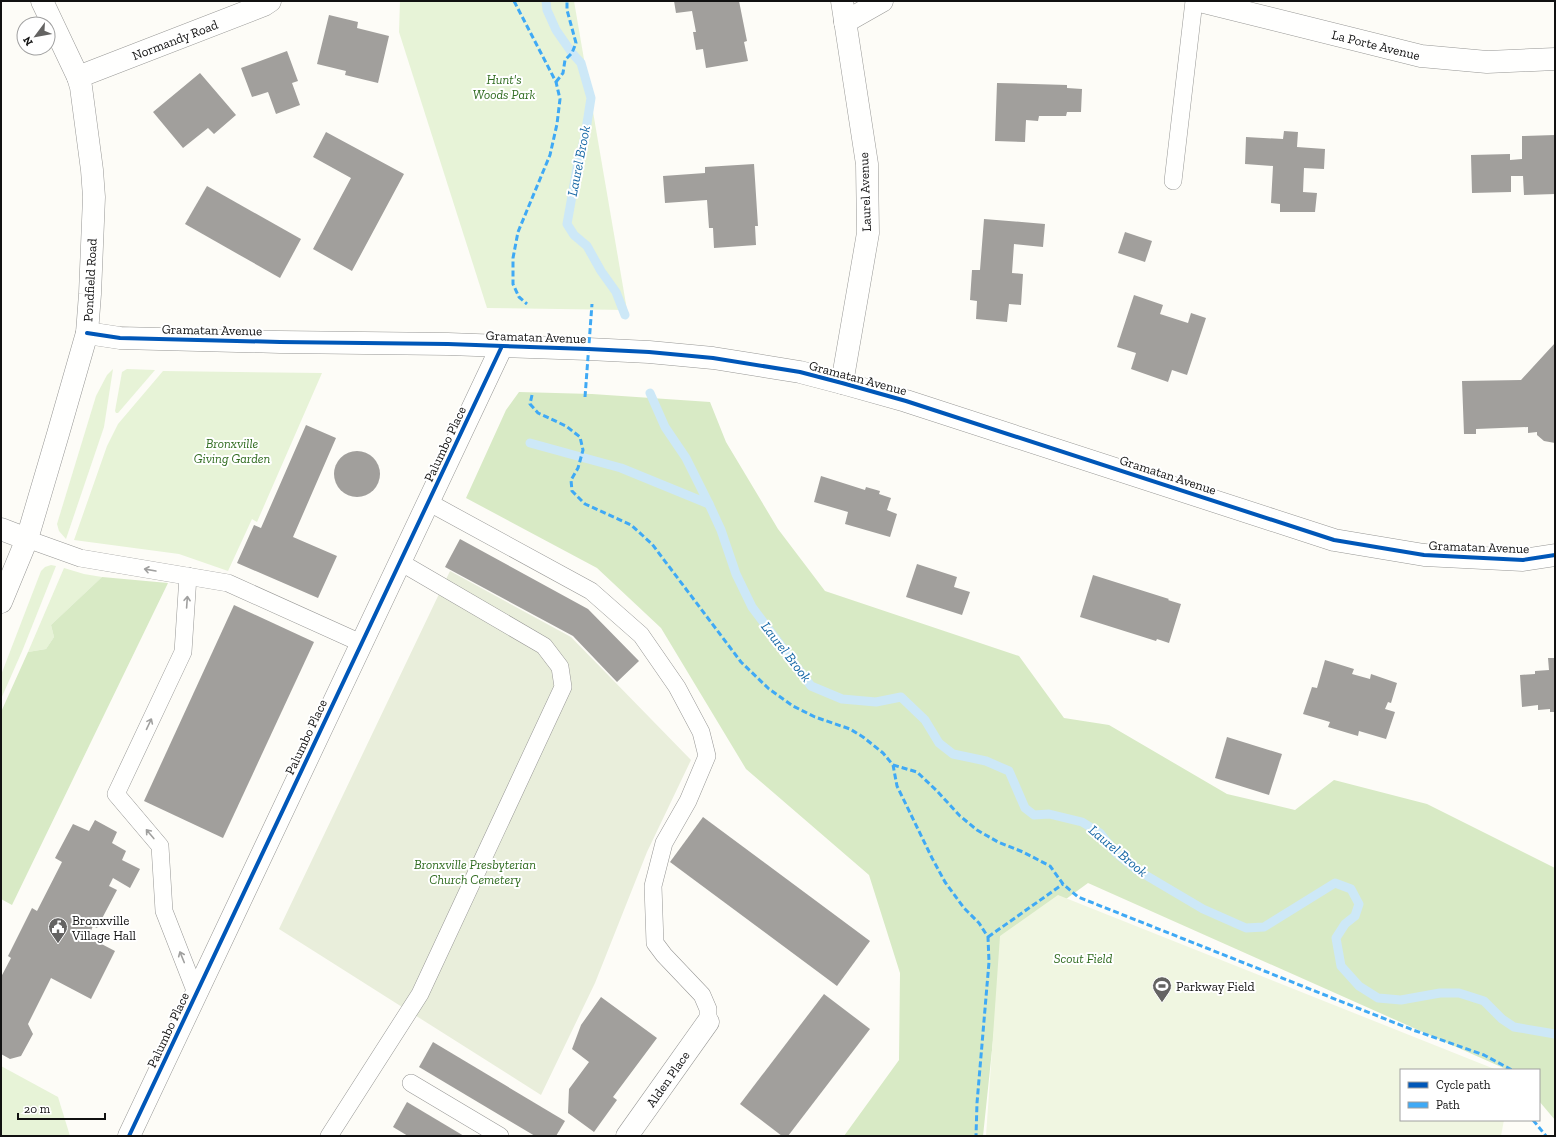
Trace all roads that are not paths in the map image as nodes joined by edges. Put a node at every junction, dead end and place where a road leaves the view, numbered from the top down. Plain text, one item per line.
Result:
1 (42, 1) edge
2 (270, 1) edge
3 (882, 1) edge
4 (1194, 1) edge
5 (1200, 1) edge
6 (844, 11) edge
7 (1555, 59) edge
8 (78, 77) junction
9 (1173, 181) dead end
10 (87, 333) junction
11 (502, 346) junction
12 (842, 382) junction
13 (428, 502) junction
14 (1, 529) edge
15 (26, 539) junction
16 (1555, 555) edge
17 (400, 562) junction
18 (188, 576) junction
19 (1, 602) edge
20 (362, 643) junction
21 (196, 993) junction
22 (708, 1022) joint
23 (411, 1083) dead end
24 (129, 1136) edge
25 (329, 1136) edge
26 (500, 1136) edge
27 (627, 1136) edge

1 - 8 street, Pondfield Road
2 - 8 street, Normandy Road
3 - 6 street
4 - 9 lane
5 - 7 street, La Porte Avenue
6 - 12 street, Laurel Avenue
8 - 10 street, Pondfield Road
10 - 11 street, Gramatan Avenue
10 - 15 street, Pondfield Road
11 - 12 street, Gramatan Avenue
11 - 13 street, Palumbo Place
12 - 16 street, Gramatan Avenue
13 - 17 street, Palumbo Place
13 - 22 lane
14 - 15 street
18 -> 15 lane
15 - 19 street, Pondfield Road
17 - 20 street, Palumbo Place
17 - 25 lane
18 - 20 lane
21 -> 18 lane
20 - 21 street, Palumbo Place
21 - 24 street, Palumbo Place
22 - 27 street, Alden Place
23 - 26 lane

